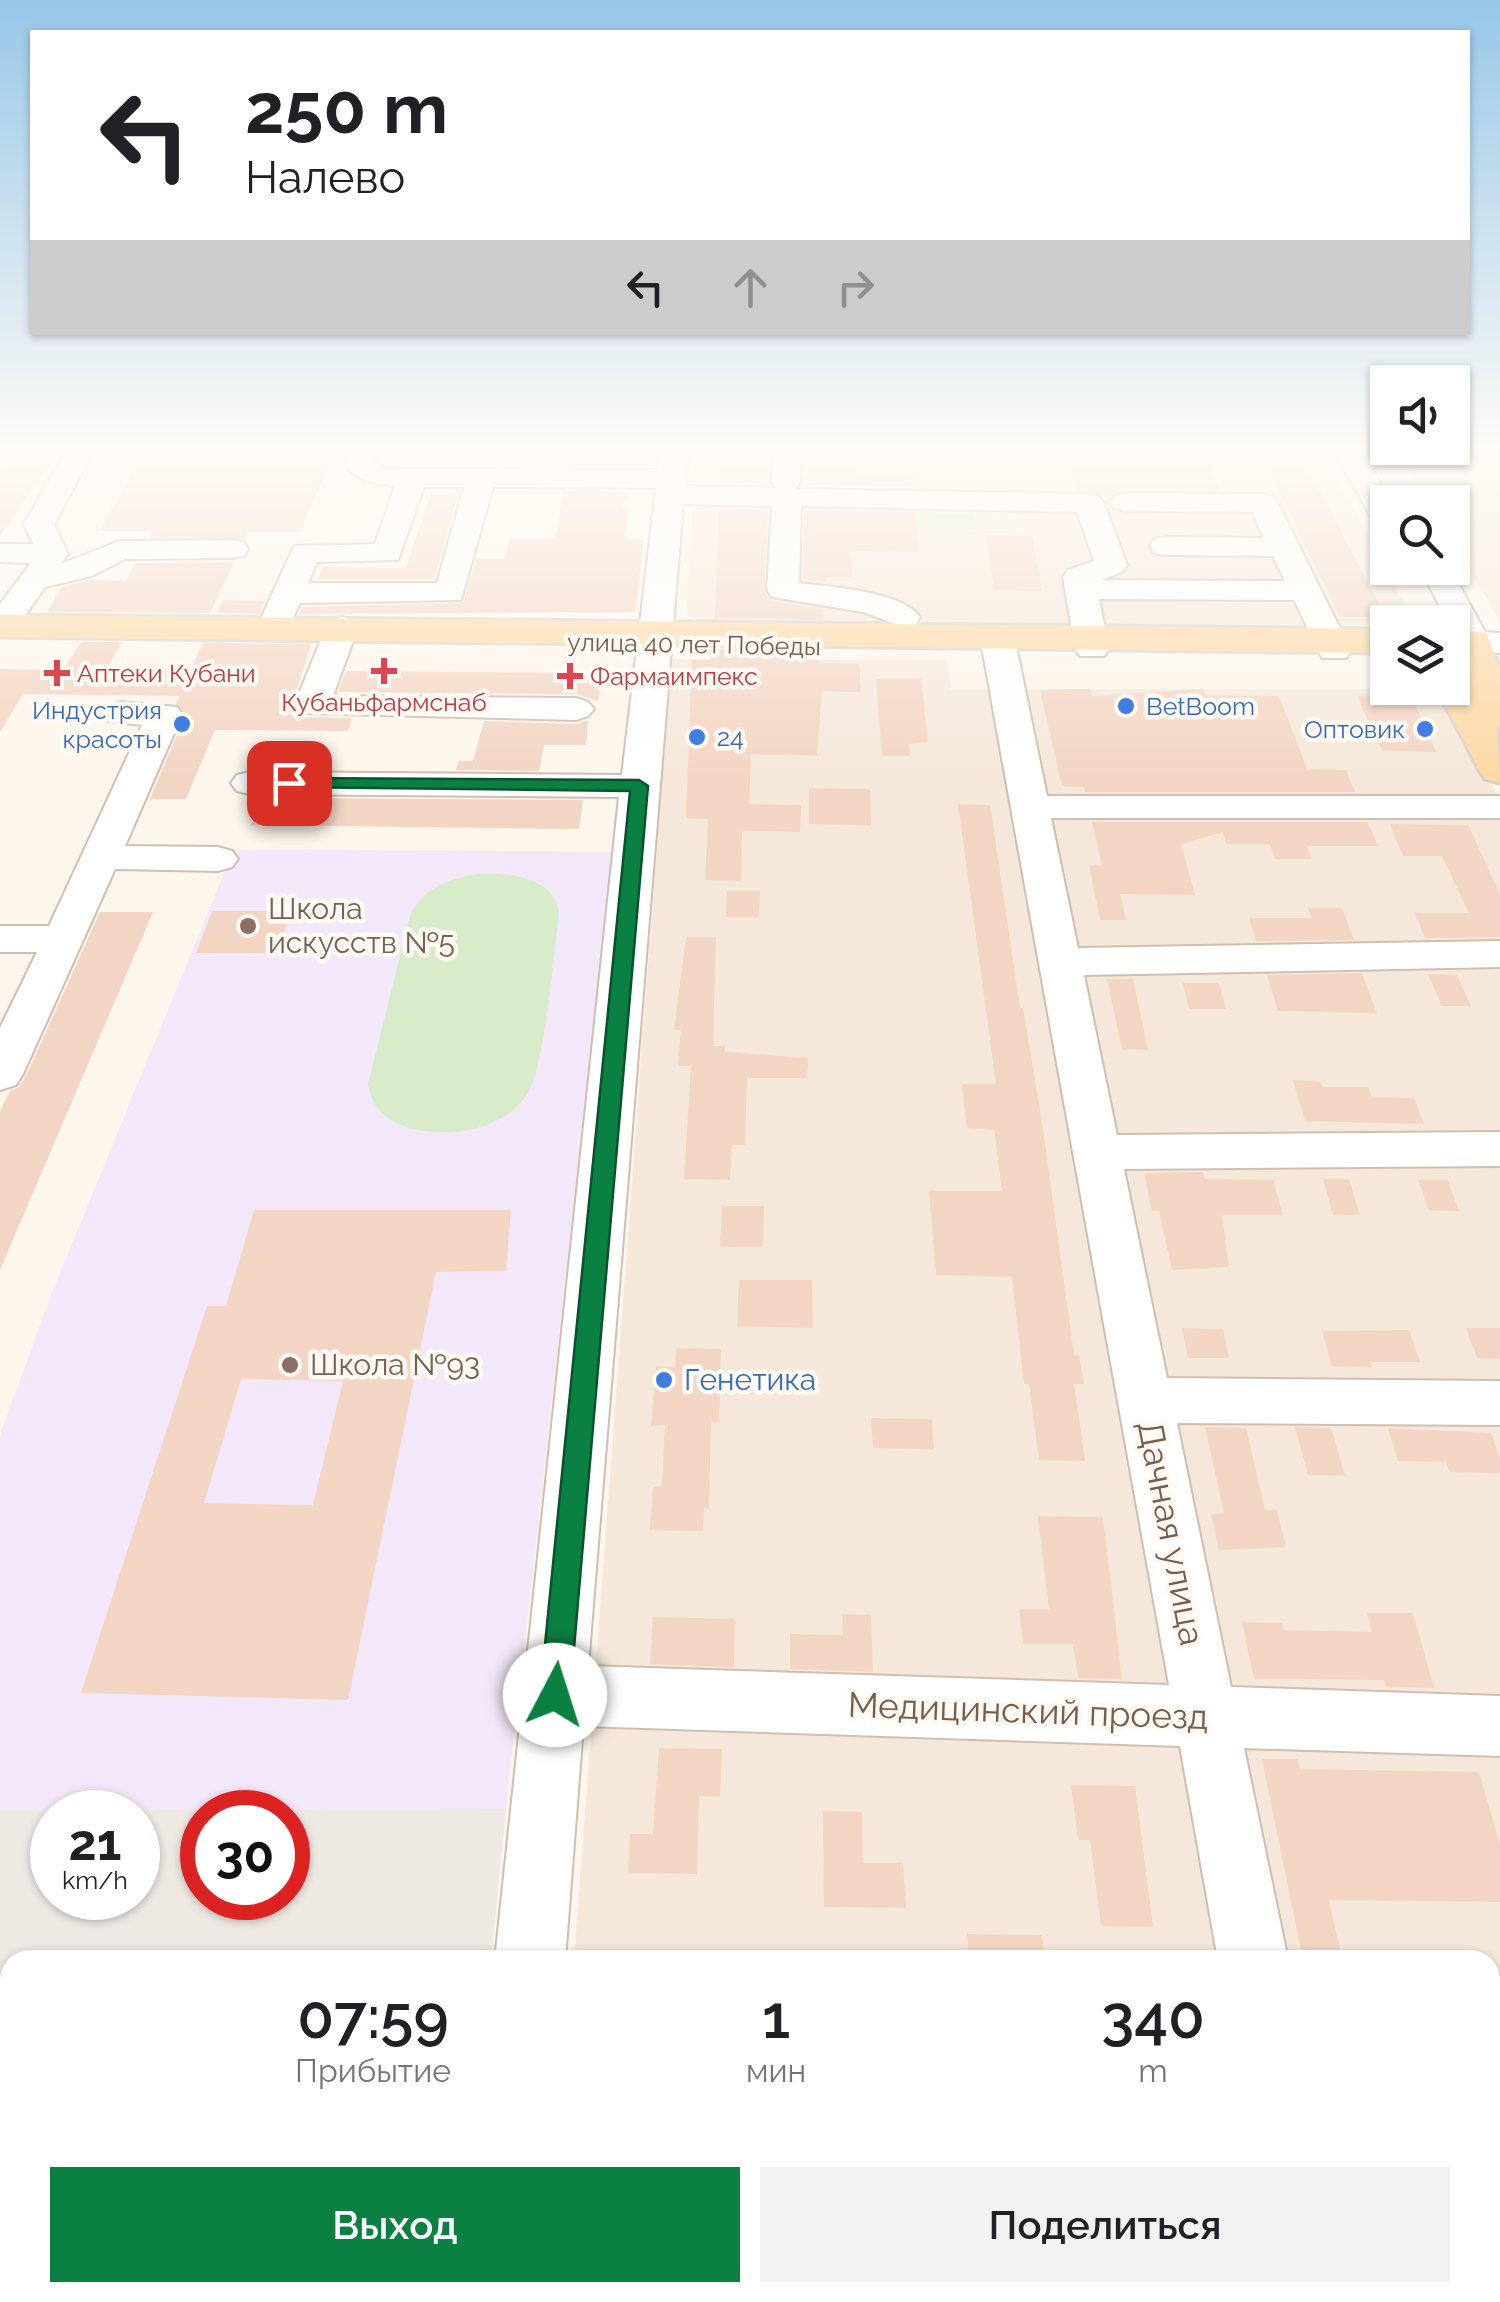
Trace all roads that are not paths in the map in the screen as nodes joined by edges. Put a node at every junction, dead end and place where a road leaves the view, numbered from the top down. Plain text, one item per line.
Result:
1 (25, 560) edge
2 (45, 560) edge
3 (98, 560) edge
4 (303, 560) edge
5 (461, 560) edge
6 (664, 560) edge
7 (785, 560) edge
8 (1109, 560) edge
9 (1291, 560) edge
10 (46, 566) junction
11 (1081, 589) junction
12 (1306, 592) junction
13 (281, 610) junction
14 (0, 626) edge
15 (909, 631) junction
16 (339, 634) junction
17 (657, 637) junction
18 (0, 638) edge
19 (998, 641) junction
20 (1091, 643) junction
21 (1370, 645) edge
22 (1370, 653) edge
23 (1470, 653) edge
24 (1324, 655) junction
25 (1470, 657) edge
26 (576, 709) dead end
27 (121, 713) dead end
28 (1500, 714) edge
29 (1500, 770) edge
30 (250, 782) dead end
31 (639, 786) junction
32 (1030, 806) junction
33 (1500, 807) edge
34 (100, 857) junction
35 (218, 859) dead end
36 (0, 939) edge
37 (64, 939) junction
38 (1500, 954) edge
39 (1062, 962) junction
40 (0, 1074) edge
41 (1500, 1149) edge
42 (1100, 1152) junction
43 (1146, 1400) junction
44 (1500, 1403) edge
45 (555, 1695) junction
46 (1207, 1718) junction
47 (1500, 1726) edge
48 (531, 1950) edge
49 (1251, 1950) edge

1 - 10 street
2 - 10 street
3 - 10 street
4 - 13 street
5 - 13 street
6 - 17 street
7 - 15 street
8 - 11 street
9 - 12 street
10 - 14 street
11 - 12 street
11 - 20 street
12 - 24 street
13 - 14 main road, улица 40 лет Победы
13 - 16 main road, улица 40 лет Победы
15 - 17 main road, улица 40 лет Победы
15 - 19 main road, улица 40 лет Победы
16 - 17 main road, улица 40 лет Победы
16 - 18 main road, улица 40 лет Победы
16 - 26 street
17 - 31 street
19 - 20 main road, улица 40 лет Победы
19 - 32 street, Дачная улица
20 - 24 main road, улица 40 лет Победы
21 - 24 main road, улица 40 лет Победы
22 - 24 main road, улица 40 лет Победы
23 - 28 main road
25 - 29 main road
27 - 34 street
30 - 31 street
31 - 45 street
32 - 33 street
32 - 39 street, Дачная улица
34 - 35 street
34 - 37 street
36 - 37 street
37 - 40 street
38 - 39 street
39 - 42 street, Дачная улица
41 - 42 street
42 - 43 street, Дачная улица
43 - 44 street, Дачная улица
43 - 46 street, Дачная улица
45 - 46 street, Медицинский проезд
45 - 48 street
46 - 47 street, Медицинский проезд
46 - 49 street, Дачная улица

